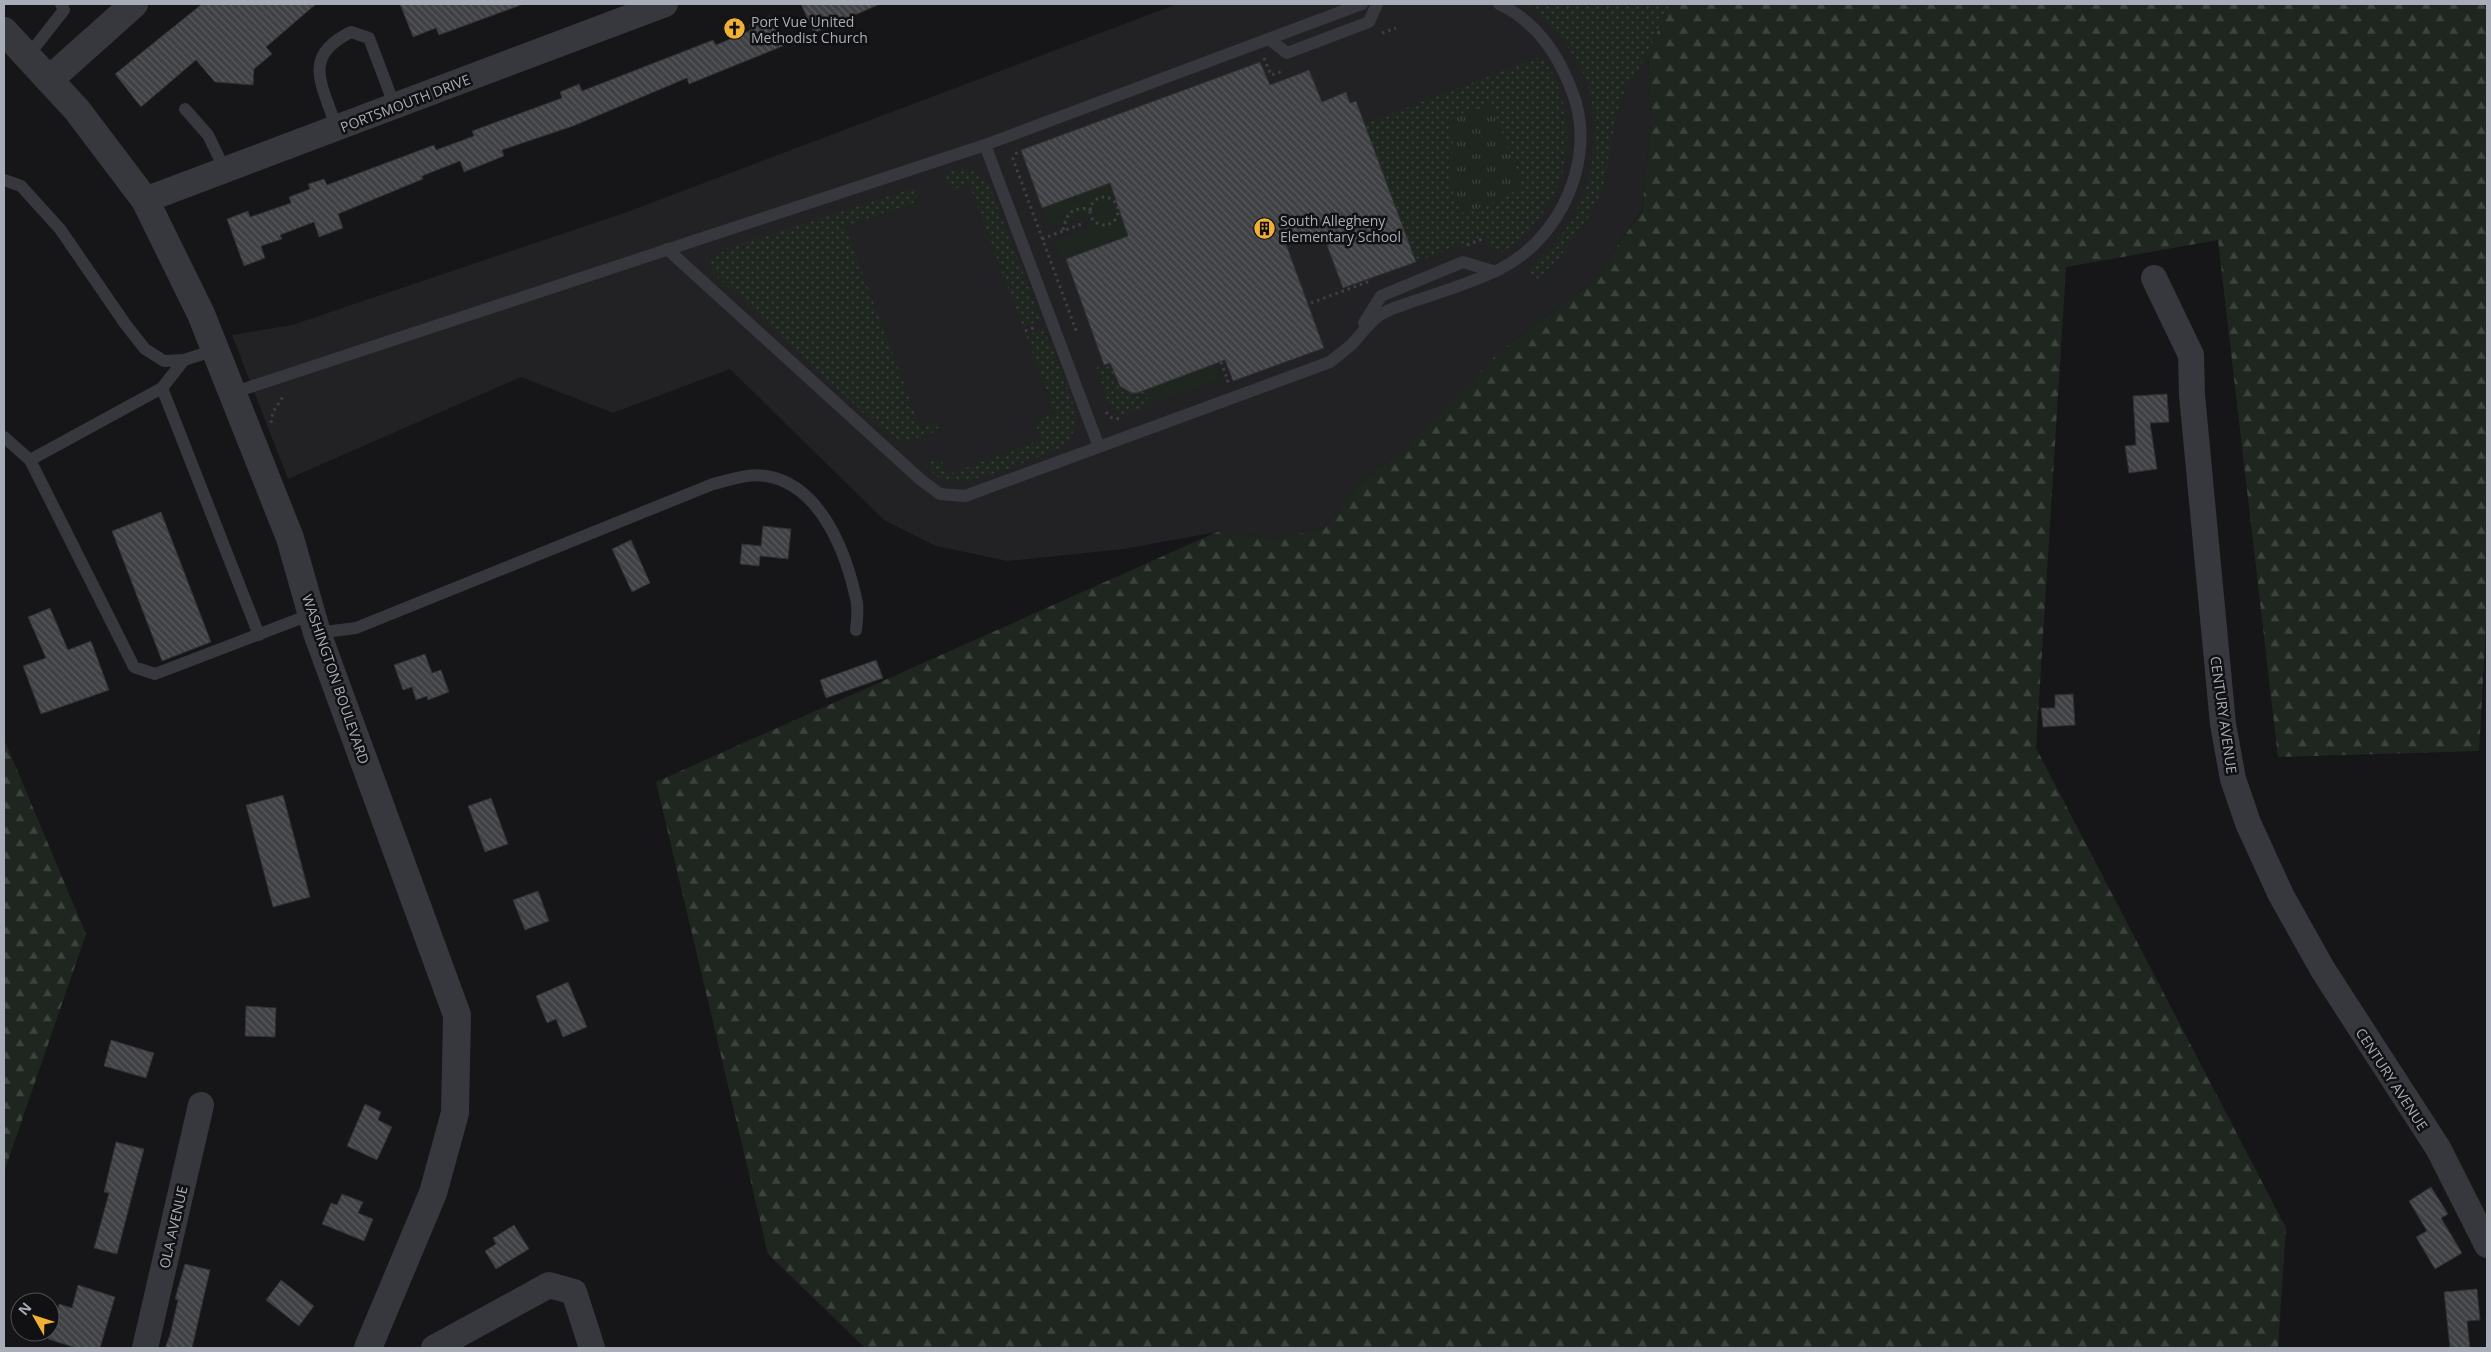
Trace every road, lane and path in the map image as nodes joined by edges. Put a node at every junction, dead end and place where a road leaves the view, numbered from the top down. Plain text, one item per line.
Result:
1 (61, 4) edge
2 (134, 4) edge
3 (665, 4) edge
4 (1362, 4) edge
5 (1377, 4) edge
6 (1498, 4) edge
7 (1396, 28) dead end
8 (4, 31) edge
9 (1378, 35) dead end
10 (1269, 39) junction
11 (27, 56) junction
12 (1254, 61) dead end
13 (1288, 68) dead end
14 (49, 80) junction
15 (395, 107) junction
16 (185, 109) dead end
17 (337, 128) junction
18 (985, 145) junction
19 (1019, 147) dead end
20 (225, 170) junction
21 (4, 180) edge
22 (145, 200) junction
23 (1092, 209) junction
24 (1084, 223) dead end
25 (1063, 231) junction
26 (1042, 239) junction
27 (667, 248) junction
28 (1494, 271) junction
29 (2154, 278) dead end
30 (1041, 325) dead end
31 (1025, 331) dead end
32 (1080, 341) dead end
33 (1351, 344) junction
34 (215, 350) junction
35 (184, 360) junction
36 (1221, 362) dead end
37 (1219, 384) dead end
38 (162, 388) junction
39 (232, 393) junction
40 (1103, 404) dead end
41 (1124, 419) dead end
42 (4, 437) edge
43 (1099, 448) junction
44 (30, 460) junction
45 (314, 624) junction
46 (856, 630) dead end
47 (259, 635) junction
48 (201, 1106) dead end
49 (2487, 1245) edge
50 (145, 1348) edge
51 (368, 1348) edge
52 (434, 1348) edge
53 (592, 1348) edge

1 - 11 lane
2 - 14 street
3 - 15 street, PORTSMOUTH DRIVE
4 - 10 lane
5 - 10 lane
6 - 28 lane
7 - 9 path
8 - 11 street, WASHINGTON BOULEVARD
10 - 18 lane
11 - 14 street, WASHINGTON BOULEVARD
12 - 13 path
14 - 22 street, WASHINGTON BOULEVARD
15 - 17 street, PORTSMOUTH DRIVE
15 - 17 lane
16 - 20 lane
17 - 20 street, PORTSMOUTH DRIVE
18 - 27 lane
18 - 43 lane
19 - 26 path
20 - 22 street, PORTSMOUTH DRIVE
21 - 35 lane
22 - 34 street, WASHINGTON BOULEVARD
23 - 23 path
23 - 25 path
24 - 25 path
25 - 26 path
26 - 32 path
27 - 39 lane
27 - 43 lane
28 - 33 lane
28 - 33 lane
29 - 49 street, CENTURY AVENUE
30 - 31 path
33 - 43 lane
34 - 35 lane
34 - 39 street, WASHINGTON BOULEVARD
35 - 38 lane
36 - 37 path
38 - 44 lane
38 - 47 lane
39 - 45 street, WASHINGTON BOULEVARD
40 - 41 path
42 - 44 lane
44 - 47 lane
45 - 46 lane
45 - 47 lane
45 - 51 street, WASHINGTON BOULEVARD
48 - 50 street, OLA AVENUE
52 - 53 street

